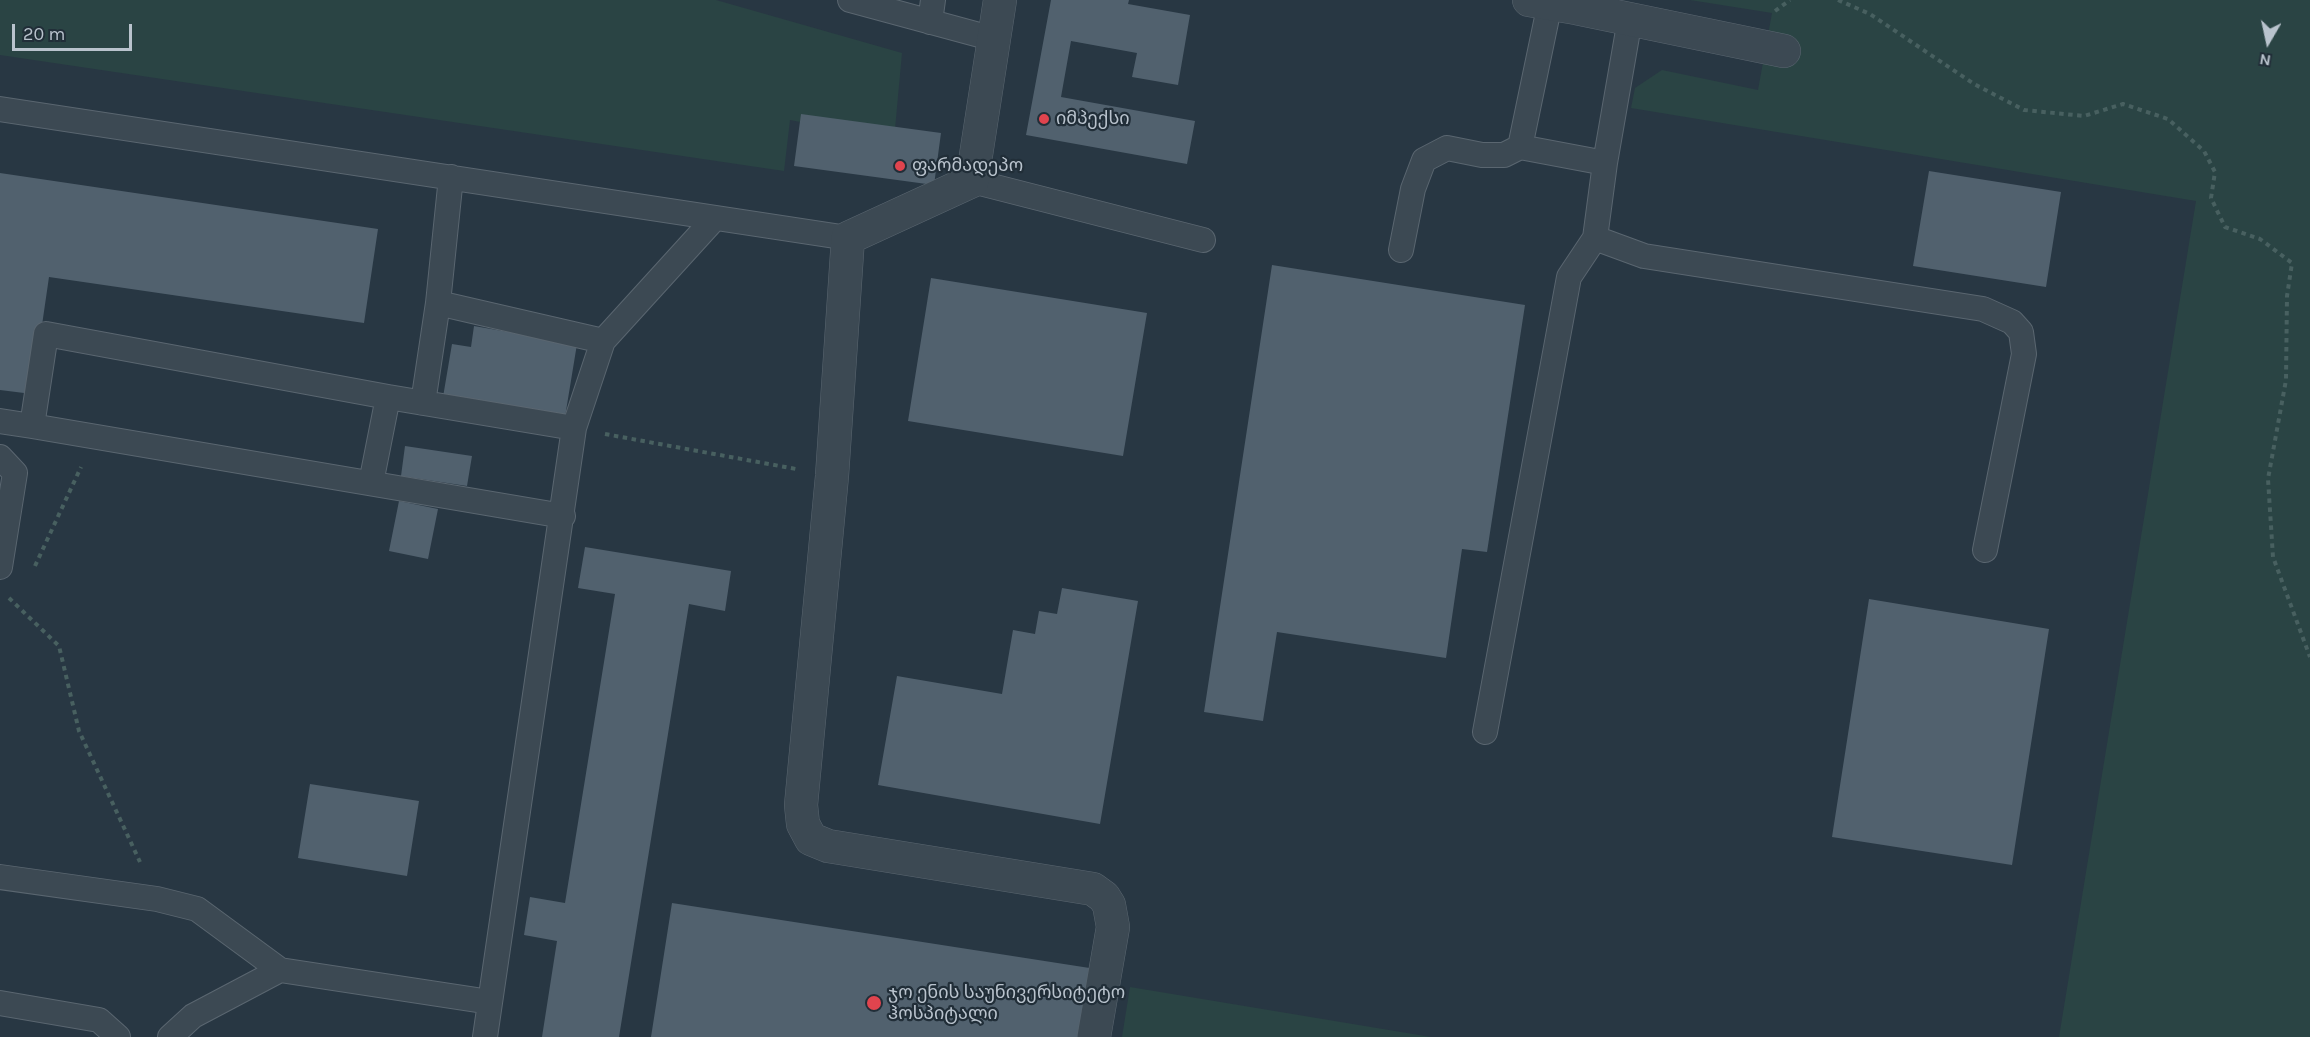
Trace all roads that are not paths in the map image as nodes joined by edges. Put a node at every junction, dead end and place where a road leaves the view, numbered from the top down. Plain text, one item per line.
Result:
1 (850, 0) edge
2 (1000, 0) edge
3 (1540, 2) edge
4 (932, 11) edge
5 (1630, 19) junction
6 (994, 39) junction
7 (1784, 51) dead end
8 (0, 109) edge
9 (1520, 147) junction
10 (1605, 163) junction
11 (451, 177) junction
12 (972, 181) junction
13 (715, 218) junction
14 (848, 238) junction
15 (1595, 238) junction
16 (1203, 240) dead end
17 (1401, 250) dead end
18 (438, 303) junction
19 (603, 341) junction
20 (388, 398) junction
21 (423, 403) junction
22 (0, 421) edge
23 (32, 426) junction
24 (574, 428) junction
25 (0, 457) edge
26 (372, 483) junction
27 (563, 516) junction
28 (1985, 549) dead end
29 (0, 567) edge
30 (1485, 732) dead end
31 (0, 877) edge
32 (280, 970) junction
33 (490, 1002) junction
34 (0, 1003) edge
35 (118, 1037) edge
36 (170, 1037) edge
37 (485, 1037) edge
38 (1094, 1037) edge

1 - 4 lane
2 - 6 street
3 - 5 street
3 - 9 lane
4 - 6 lane
5 - 7 street
5 - 10 lane
6 - 12 street
8 - 11 lane
9 - 10 lane
9 - 17 lane
10 - 15 lane
11 - 13 lane
11 - 18 lane
12 - 14 street
12 - 16 lane
13 - 14 lane
13 - 19 lane
14 - 38 street
15 - 28 lane
15 - 30 lane
18 - 19 lane
18 - 21 lane
19 - 24 lane
20 - 21 lane
20 - 23 lane
20 - 26 lane
21 - 24 lane
22 - 23 lane
23 - 26 lane
24 - 27 lane
25 - 29 lane
26 - 27 lane
27 - 33 lane
31 - 32 lane
32 - 33 lane
32 - 36 lane
33 - 37 lane
34 - 35 lane

